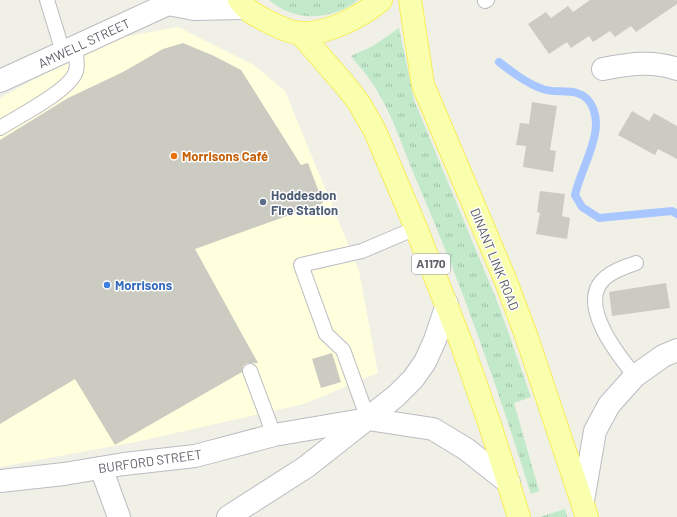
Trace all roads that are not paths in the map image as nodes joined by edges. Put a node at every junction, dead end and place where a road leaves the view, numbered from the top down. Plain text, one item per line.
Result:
1 (47, 0) edge
2 (381, 0) edge
3 (410, 0) edge
4 (169, 2) edge
5 (242, 4) edge
6 (300, 33) junction
7 (69, 50) junction
8 (603, 69) dead end
9 (677, 69) edge
10 (0, 81) edge
11 (0, 128) edge
12 (416, 228) junction
13 (636, 263) dead end
14 (447, 304) junction
15 (677, 350) edge
16 (250, 371) dead end
17 (635, 376) junction
18 (368, 419) junction
19 (274, 435) junction
20 (101, 468) junction
21 (0, 481) edge
22 (509, 483) junction
23 (585, 509) edge
24 (119, 517) edge
25 (228, 517) edge
26 (519, 517) edge

1 - 7 lane
2 - 6 main road
3 - 23 main road, DINANT LINK ROAD
4 - 5 street, AMWELL STREET
4 - 7 street, AMWELL STREET
5 - 6 main road
6 - 12 main road, A1170
7 - 10 street, AMWELL STREET
7 - 11 lane
8 - 9 street
12 - 14 main road, A1170
12 - 18 lane
13 - 17 lane
14 - 18 street
14 - 22 main road, A1170
15 - 17 street
16 - 19 lane
17 - 23 street
18 - 19 street, BURFORD STREET
18 - 22 street, BURFORD STREET
18 - 25 street
19 - 20 street, BURFORD STREET
20 - 21 street, BURFORD STREET
20 - 24 street
22 - 26 main road, A1170

